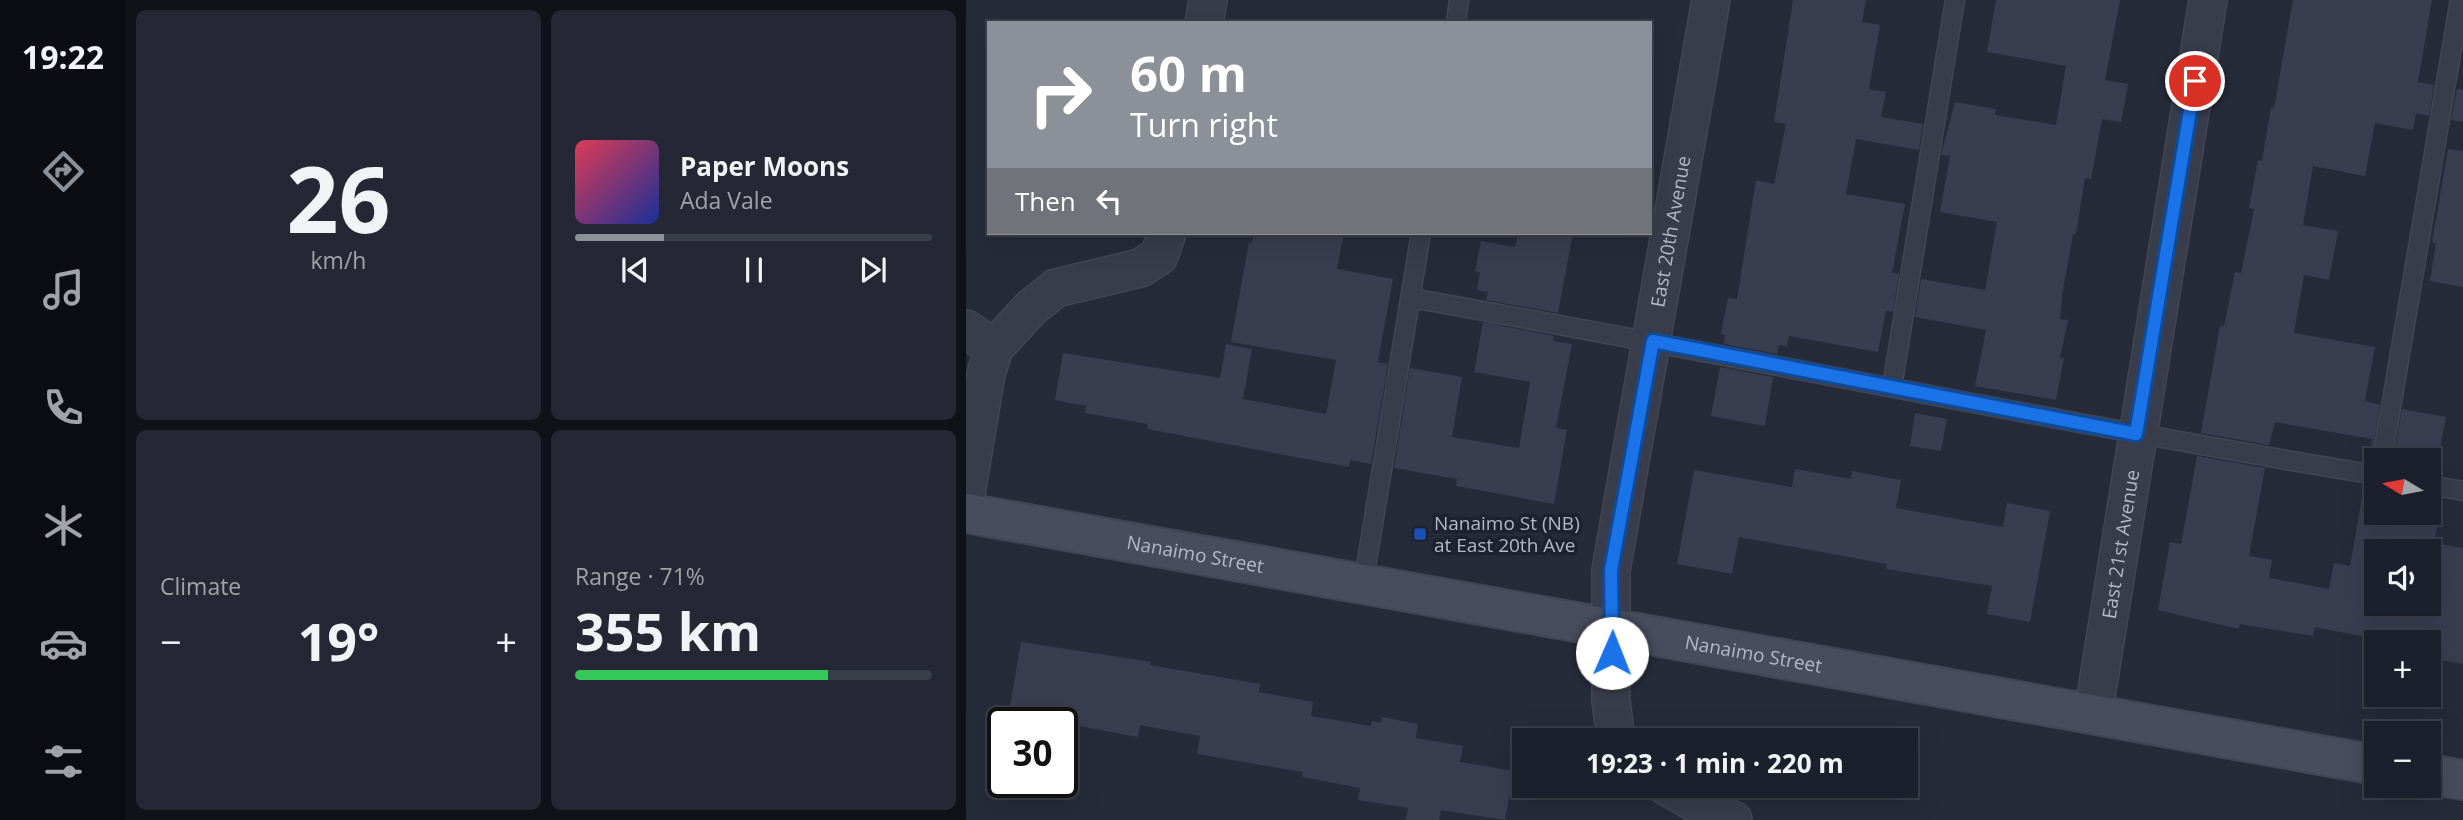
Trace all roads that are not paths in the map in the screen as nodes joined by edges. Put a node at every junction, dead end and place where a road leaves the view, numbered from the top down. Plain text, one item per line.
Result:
1 (1208, 0) edge
2 (1459, 0) edge
3 (1711, 0) edge
4 (1955, 0) edge
5 (2208, 0) edge
6 (2460, 0) edge
7 (1205, 21) edge
8 (1455, 21) edge
9 (1421, 235) edge
10 (1163, 244) edge
11 (1410, 298) junction
12 (980, 338) edge
13 (1653, 341) junction
14 (1892, 387) junction
15 (2136, 434) junction
16 (2384, 448) edge
17 (2364, 473) edge
18 (2441, 487) edge
19 (2463, 491) edge
20 (966, 494) edge
21 (966, 513) edge
22 (1363, 585) junction
23 (1613, 629) junction
24 (2093, 715) junction
25 (1614, 728) edge
26 (2364, 763) edge
27 (2441, 776) edge
28 (2463, 780) edge
29 (1684, 798) edge
30 (1712, 816) edge

1 - 7 street
2 - 8 lane
3 - 13 street, East 20th Avenue
4 - 14 lane
5 - 15 street, East 21st Avenue
6 - 16 lane
9 - 11 lane
10 - 12 street
11 - 13 lane
11 - 22 lane
12 - 20 street
13 - 14 lane
13 - 23 street, East 20th Avenue
14 - 15 lane
15 - 17 lane
15 - 24 street, East 21st Avenue
18 - 19 lane
21 - 22 main road, Nanaimo Street
22 - 23 main road, Nanaimo Street
23 - 24 main road, Nanaimo Street
23 - 25 street, East 20th Avenue
24 - 26 main road, Nanaimo Street
27 - 28 main road
29 - 30 street

